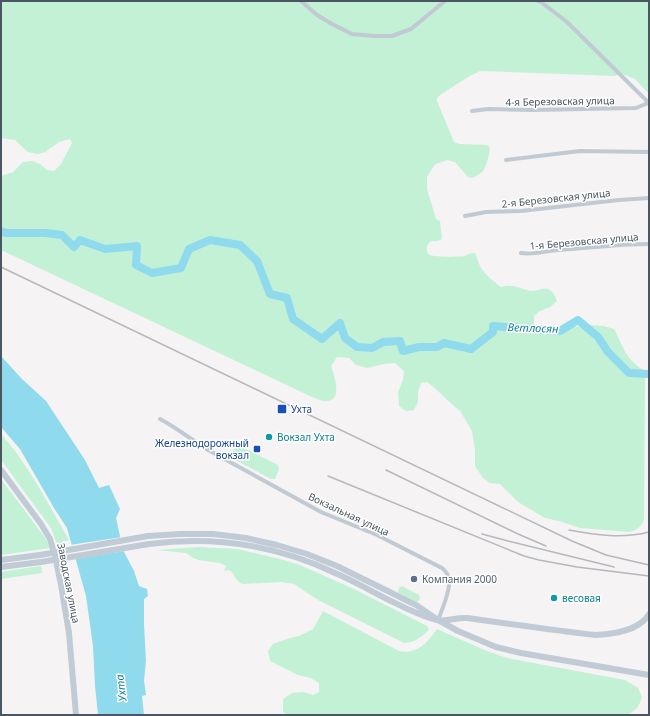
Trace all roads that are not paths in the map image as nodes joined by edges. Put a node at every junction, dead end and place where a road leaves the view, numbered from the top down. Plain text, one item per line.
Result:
1 (300, 1) edge
2 (445, 1) edge
3 (538, 1) edge
4 (649, 103) edge
5 (472, 111) dead end
6 (649, 152) edge
7 (506, 160) dead end
8 (649, 198) edge
9 (465, 216) dead end
10 (649, 244) edge
11 (521, 253) dead end
12 (160, 419) dead end
13 (1, 470) edge
14 (1, 560) edge
15 (1, 567) edge
16 (649, 614) edge
17 (438, 620) junction
18 (649, 675) edge
19 (76, 715) edge

1 - 2 street
3 - 4 street
4 - 5 street, 4-я Березовская улица
6 - 7 street
8 - 9 street, 2-я Березовская улица
10 - 11 street, 1-я Березовская улица
12 - 17 street, Вокзальная улица
13 - 19 street, Заводская улица
14 - 17 street, bridge
15 - 17 street, bridge
16 - 17 street
17 - 18 street

